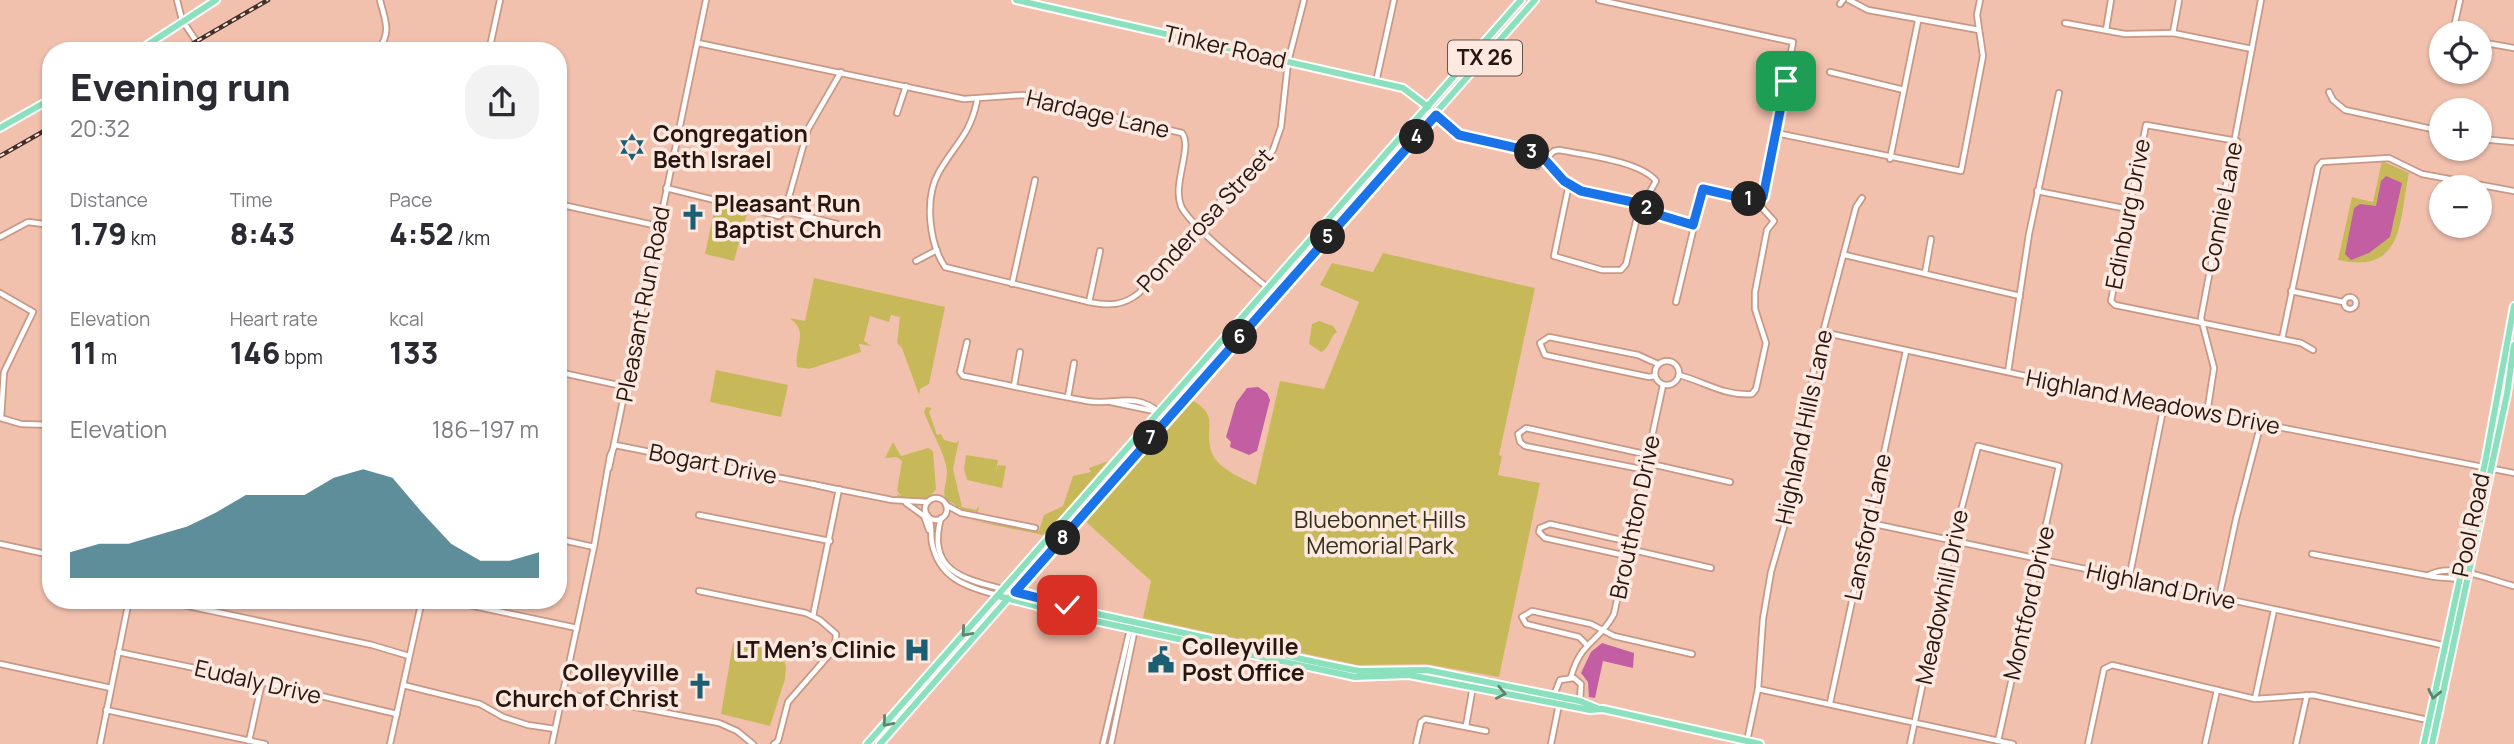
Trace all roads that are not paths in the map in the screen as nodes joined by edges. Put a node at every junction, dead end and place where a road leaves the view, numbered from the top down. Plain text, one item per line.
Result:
1 (177, 0) edge
2 (216, 0) edge
3 (380, 0) edge
4 (500, 0) edge
5 (706, 0) edge
6 (1016, 0) edge
7 (1304, 0) edge
8 (1394, 0) edge
9 (1521, 0) edge
10 (1535, 0) edge
11 (1599, 0) edge
12 (1849, 0) edge
13 (1980, 0) edge
14 (2111, 0) edge
15 (2179, 0) edge
16 (2261, 0) edge
17 (2460, 0) edge
18 (182, 20) junction
19 (1918, 21) junction
20 (2457, 21) edge
21 (2065, 23) dead end
22 (1979, 30) junction
23 (2106, 30) junction
24 (2173, 33) junction
25 (151, 42) edge
26 (196, 42) edge
27 (382, 42) edge
28 (491, 42) edge
29 (698, 43) junction
30 (2492, 44) edge
31 (2514, 48) edge
32 (2252, 49) junction
33 (1288, 62) junction
34 (841, 72) junction
35 (1830, 72) dead end
36 (1377, 82) junction
37 (906, 86) junction
38 (1904, 90) junction
39 (2329, 92) dead end
40 (2059, 93) dead end
41 (977, 101) junction
42 (42, 104) edge
43 (1428, 107) junction
44 (897, 113) dead end
45 (1436, 115) junction
46 (0, 128) edge
47 (2429, 128) edge
48 (1776, 133) junction
49 (2492, 140) edge
50 (2237, 141) junction
51 (2514, 142) edge
52 (1891, 159) junction
53 (1545, 160) junction
54 (1537, 166) dead end
55 (1035, 180) dead end
56 (1569, 184) junction
57 (666, 188) junction
58 (2037, 191) junction
59 (2514, 193) edge
60 (1862, 198) dead end
61 (1755, 201) junction
62 (1642, 204) junction
63 (567, 206) edge
64 (2129, 209) junction
65 (785, 211) junction
66 (1337, 211) junction
67 (1346, 217) junction
68 (42, 224) edge
69 (1198, 225) junction
70 (1693, 225) junction
71 (658, 226) junction
72 (844, 232) dead end
73 (0, 237) edge
74 (1931, 239) dead end
75 (937, 250) junction
76 (1100, 251) dead end
77 (1845, 255) junction
78 (916, 261) dead end
79 (1924, 273) junction
80 (1012, 284) junction
81 (1269, 289) junction
82 (2291, 291) junction
83 (0, 293) edge
84 (2020, 296) junction
85 (1089, 302) junction
86 (1676, 302) dead end
87 (2343, 302) dead end
88 (2514, 306) edge
89 (2201, 321) junction
90 (1822, 332) junction
91 (2282, 339) junction
92 (967, 342) dead end
93 (2512, 346) edge
94 (2313, 350) dead end
95 (1906, 351) junction
96 (1020, 352) dead end
97 (1074, 363) dead end
98 (1658, 364) junction
99 (3, 367) edge
100 (2008, 372) junction
101 (567, 374) edge
102 (1679, 375) junction
103 (1655, 376) junction
104 (1663, 385) junction
105 (1014, 386) junction
106 (627, 387) junction
107 (1068, 397) junction
108 (1110, 401) junction
109 (1133, 401) junction
110 (2164, 405) junction
111 (1132, 408) junction
112 (1159, 412) junction
113 (2207, 413) junction
114 (1168, 419) junction
115 (2261, 424) junction
116 (42, 425) edge
117 (615, 445) junction
118 (1649, 455) junction
119 (1647, 463) junction
120 (2059, 466) joint
121 (2487, 469) junction
122 (1646, 470) junction
123 (2514, 473) edge
124 (1730, 482) dead end
125 (839, 489) junction
126 (905, 502) junction
127 (928, 502) junction
128 (946, 505) junction
129 (961, 513) junction
130 (927, 514) junction
131 (699, 515) dead end
132 (943, 517) junction
133 (1870, 523) junction
134 (1035, 528) dead end
135 (930, 534) junction
136 (567, 541) edge
137 (830, 541) junction
138 (1953, 541) junction
139 (1630, 542) junction
140 (0, 544) edge
141 (594, 547) junction
142 (939, 547) junction
143 (933, 548) junction
144 (1629, 549) junction
145 (42, 553) edge
146 (2312, 554) dead end
147 (1627, 556) junction
148 (2039, 560) junction
149 (1711, 568) dead end
150 (2441, 571) junction
151 (956, 573) junction
152 (949, 575) junction
153 (2429, 575) junction
154 (2463, 575) junction
155 (2441, 578) junction
156 (2129, 579) junction
157 (2514, 586) edge
158 (1004, 589) junction
159 (699, 591) dead end
160 (1015, 592) junction
161 (998, 596) junction
162 (2219, 598) junction
163 (1009, 599) junction
164 (127, 609) edge
165 (200, 609) edge
166 (420, 609) edge
167 (487, 609) edge
168 (2274, 610) junction
169 (1102, 615) junction
170 (813, 616) junction
171 (1079, 618) junction
172 (1134, 622) junction
173 (577, 628) junction
174 (1132, 630) junction
175 (1603, 630) junction
176 (1587, 645) junction
177 (2445, 646) junction
178 (2453, 648) junction
179 (118, 652) junction
180 (1692, 654) dead end
181 (409, 656) junction
182 (0, 664) edge
183 (1571, 677) junction
184 (1474, 679) junction
185 (262, 682) junction
186 (403, 685) junction
187 (111, 688) junction
188 (1472, 688) junction
189 (1758, 689) junction
190 (2217, 690) junction
191 (562, 693) junction
192 (1554, 695) junction
193 (2307, 695) junction
194 (1114, 697) junction
195 (1120, 699) junction
196 (2255, 699) junction
197 (1580, 701) junction
198 (1830, 703) junction
199 (1559, 704) junction
200 (1599, 709) junction
201 (107, 710) junction
202 (397, 714) junction
203 (2429, 720) junction
204 (2437, 722) junction
205 (1915, 723) junction
206 (1466, 726) junction
207 (555, 729) junction
208 (1486, 731) dead end
209 (249, 741) junction
210 (1747, 741) junction
211 (1998, 741) junction
212 (752, 743) edge
213 (100, 744) edge
214 (265, 744) edge
215 (390, 744) edge
216 (552, 744) edge
217 (774, 744) edge
218 (867, 744) edge
219 (880, 744) edge
220 (1103, 744) edge
221 (1111, 744) edge
222 (1416, 744) edge
223 (1551, 744) edge
224 (1760, 744) edge
225 (1910, 744) edge
226 (2013, 744) edge
227 (2088, 744) edge
228 (2205, 744) edge
229 (2296, 744) edge
230 (2424, 744) edge
231 (2432, 744) edge

1 - 18 street
2 - 18 main road
3 - 27 street
4 - 28 street
5 - 29 street, Pleasant Run Road
6 - 33 main road, Tinker Road
7 - 33 street, Ponderosa Street
8 - 36 street
9 - 43 main road, TX 26
10 - 45 main road, TX 26
11 - 48 street
12 - 19 street
13 - 22 street
14 - 23 street
15 - 24 street
16 - 32 street, Connie Lane
17 - 20 street
18 - 25 main road
18 - 26 street
19 - 22 street
19 - 38 street
21 - 23 street
22 - 52 street
23 - 24 street
24 - 32 street
29 - 34 street, Hardage Lane
29 - 57 street, Pleasant Run Road
30 - 31 street
32 - 50 street, Connie Lane
33 - 36 main road, Tinker Road
33 - 69 street, Ponderosa Street
34 - 37 street, Hardage Lane
34 - 65 street
35 - 38 street
36 - 43 main road, Tinker Road
37 - 41 street, Hardage Lane
37 - 44 street
38 - 52 street
39 - 47 street
40 - 58 street
41 - 69 street, Hardage Lane
41 - 75 street
42 - 46 main road
43 - 45 street
43 - 66 main road, TX 26
45 - 53 street
45 - 67 main road, TX 26
48 - 52 street
48 - 61 street
49 - 51 street
50 - 64 street, Edinburg Drive
50 - 89 street, Connie Lane
53 - 54 street
53 - 56 street
53 - 62 street
55 - 80 street
56 - 62 street
56 - 62 street
57 - 65 street
57 - 71 street, Pleasant Run Road
58 - 64 street
58 - 84 street
59 - 82 street
60 - 77 street, Highland Hills Lane
61 - 70 street
61 - 102 street
62 - 70 street
63 - 71 street
64 - 89 street, Edinburg Drive
65 - 72 street
66 - 67 main road
66 - 81 main road, TX 26
67 - 114 main road, TX 26
68 - 73 street
69 - 81 street, Hardage Lane
69 - 85 street, Ponderosa Street
70 - 86 street
71 - 106 street, Pleasant Run Road
74 - 79 street
75 - 78 street
75 - 80 street, Ponderosa Street
76 - 85 street
77 - 79 street
77 - 90 street, Highland Hills Lane
79 - 84 street
80 - 85 street, Ponderosa Street
81 - 112 main road, TX 26
82 - 87 street
82 - 91 street
83 - 99 street
84 - 100 street
88 - 93 main road, Pool Road
89 - 91 street
89 - 113 street, Connie Lane
90 - 95 street, Highland Meadows Drive
90 - 189 street, Highland Hills Lane
91 - 94 street
92 - 105 street
93 - 121 main road, Pool Road
95 - 100 street, Highland Meadows Drive
95 - 133 street, Lansford Lane
96 - 105 street
97 - 107 street
98 - 102 street
98 - 103 street
98 - 103 street
99 - 116 street
100 - 110 street, Highland Meadows Drive
101 - 106 street
102 - 104 street
103 - 104 street
104 - 118 street, Brouthton Drive
105 - 107 street
106 - 117 street, Pleasant Run Road
107 - 108 street
108 - 109 street
108 - 111 street
109 - 111 street
109 - 112 street
110 - 113 street, Highland Meadows Drive
110 - 156 street
111 - 112 street
112 - 114 main road
112 - 158 main road, TX 26
113 - 115 street, Highland Meadows Drive
114 - 160 main road, TX 26
115 - 121 street, Highland Meadows Drive
115 - 162 street
117 - 125 street, Bogart Drive
117 - 141 street, Pleasant Run Road
118 - 119 street, Brouthton Drive
118 - 122 street
119 - 122 street, Brouthton Drive
119 - 124 street
120 - 138 street, Meadowhill Drive
120 - 148 street, Montford Drive
121 - 123 street, Highland Meadows Drive
121 - 154 main road, Pool Road
122 - 139 street, Brouthton Drive
125 - 126 street, Bogart Drive
125 - 137 street
126 - 127 street, Bogart Drive
126 - 130 street, Bogart Drive
126 - 135 street
127 - 128 street, Bogart Drive
127 - 130 street
128 - 129 street
128 - 132 street
129 - 132 street
129 - 134 street
130 - 132 street, Bogart Drive
130 - 135 street
131 - 137 street
132 - 142 street
133 - 138 street, Highland Drive
133 - 198 street, Lansford Lane
135 - 143 street
136 - 141 street
137 - 170 street
138 - 148 street, Highland Drive
138 - 205 street, Meadowhill Drive
139 - 144 street, Brouthton Drive
139 - 147 street
140 - 145 street
141 - 173 street, Pleasant Run Road
142 - 143 street
142 - 151 street
143 - 152 street
144 - 147 street, Brouthton Drive
144 - 149 street
146 - 153 street
147 - 175 street, Brouthton Drive
148 - 156 street, Highland Drive
148 - 211 street, Montford Drive
150 - 153 street
150 - 154 street
150 - 155 street
151 - 152 street
151 - 158 street
152 - 161 street
153 - 155 street
154 - 155 street
154 - 157 street
154 - 177 main road, Pool Road
154 - 178 main road, Pool Road
156 - 162 street, Highland Drive
158 - 160 main road
158 - 161 main road, TX 26
159 - 170 street
160 - 163 main road, TX 26
160 - 169 main road
161 - 163 main road
161 -> 218 main road, TX 26
162 - 168 street, Highland Drive
163 - 171 main road
163 - 219 main road, TX 26
164 - 179 street
165 - 181 street
166 - 181 street
167 - 173 street
168 - 177 street, Highland Drive
168 - 196 street
169 - 171 main road
169 - 172 main road
170 - 217 street
171 - 174 main road
172 - 174 street
172 - 184 main road
173 - 191 street, Pleasant Run Road
174 - 188 main road
174 - 194 street
174 - 195 street
175 - 176 street, Brouthton Drive
175 - 176 street
175 - 180 street
176 - 183 street, Brouthton Drive
177 - 178 street, Highland Drive
177 -> 203 main road, Pool Road
178 - 204 main road, Pool Road
179 - 185 street, Eudaly Drive
179 - 187 street
181 - 186 street
182 - 187 street
183 - 192 street, Brouthton Drive
183 - 197 street
184 - 188 street
184 - 192 main road
185 - 202 street, Eudaly Drive
185 - 209 street
186 - 202 street
186 - 207 street
187 - 201 street
188 -> 199 main road
188 - 206 street
189 - 198 street
189 - 210 street, Highland Hills Lane
190 - 196 street
190 - 227 street
190 - 228 street
191 - 207 street, Pleasant Run Road
191 - 212 street
192 - 197 main road
193 - 196 street
193 - 203 street
193 - 229 street
194 - 195 street
194 - 220 street
195 - 221 street
197 - 200 main road
198 - 205 street
199 - 200 main road
199 - 223 street
200 - 210 main road
201 - 209 street
201 - 213 street
202 - 215 street
203 - 204 street
203 - 230 main road, Pool Road
204 - 231 main road, Pool Road
205 - 211 street
205 - 225 street, Meadowhill Drive
206 - 208 street
206 - 222 street
207 - 216 street, Pleasant Run Road
209 - 214 street
210 - 224 main road
211 - 226 street

